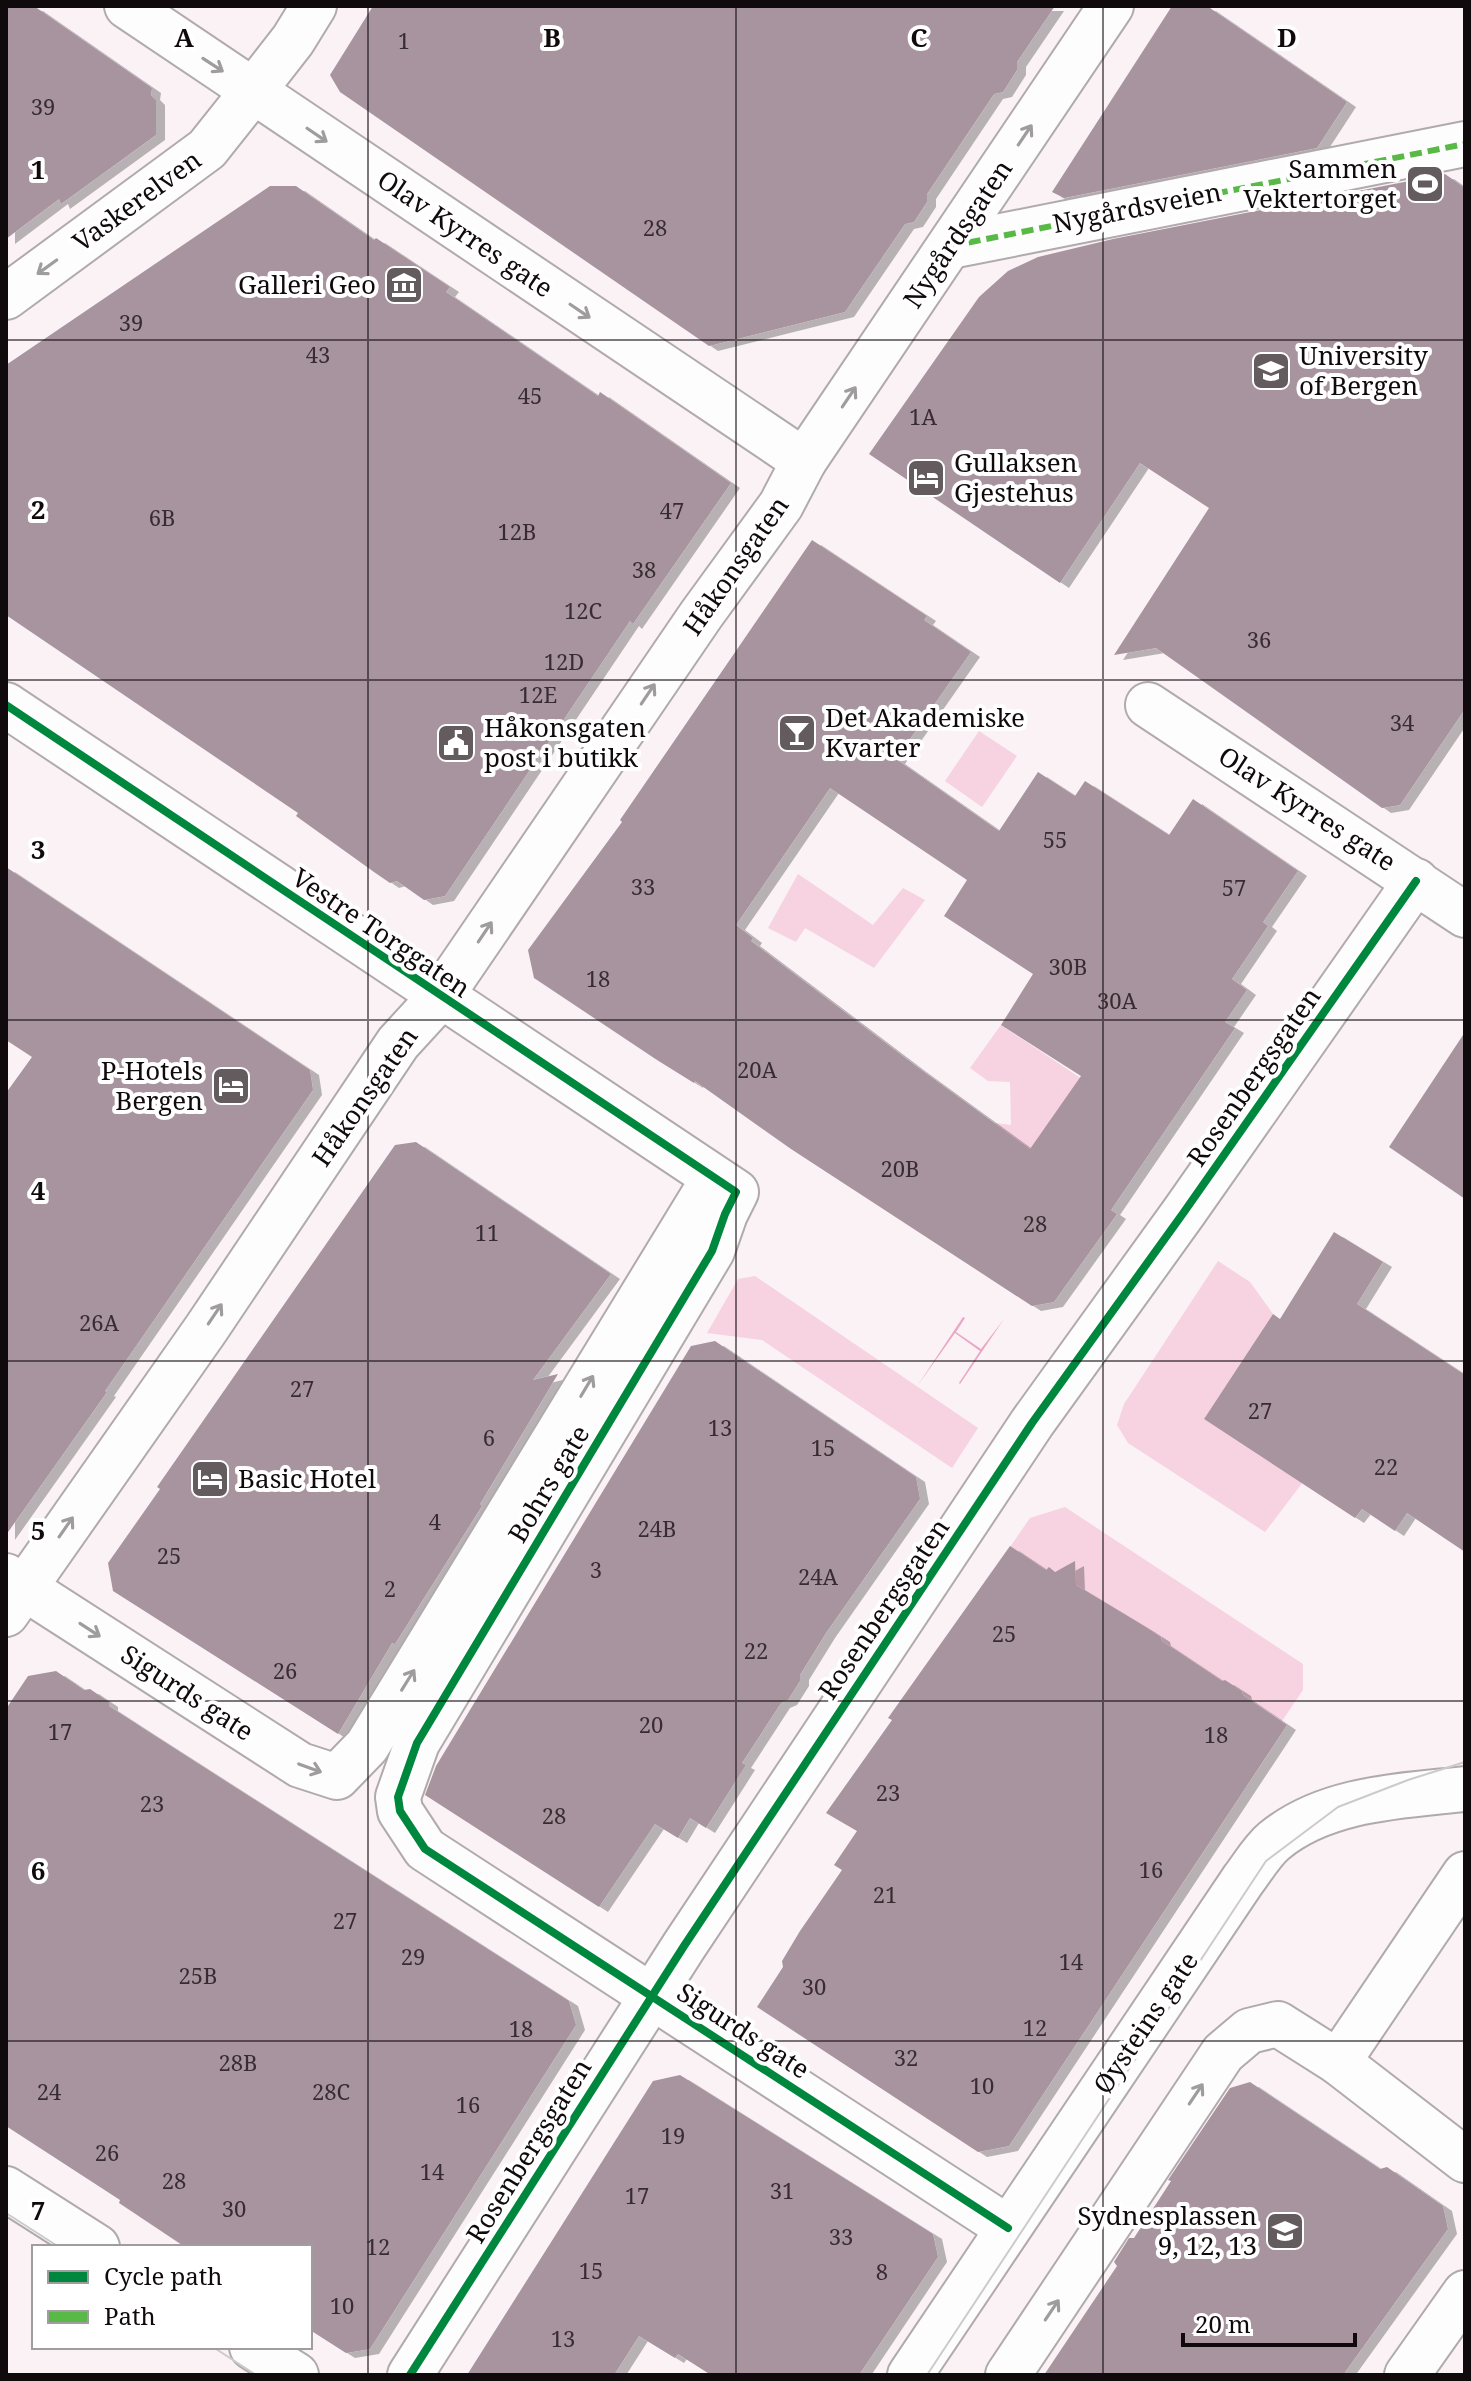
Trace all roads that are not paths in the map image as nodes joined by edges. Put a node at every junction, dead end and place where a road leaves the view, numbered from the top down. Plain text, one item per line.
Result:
1 (127, 6) edge
2 (314, 6) edge
3 (1111, 6) edge
4 (254, 90) junction
5 (1465, 144) edge
6 (951, 246) junction
7 (6, 297) edge
8 (804, 461) junction
9 (6, 705) edge
10 (1148, 705) dead end
11 (1416, 881) junction
12 (1465, 915) edge
13 (441, 996) junction
14 (725, 1185) junction
15 (12, 1593) edge
16 (367, 1746) joint
17 (1465, 1789) edge
18 (398, 1797) joint
19 (1465, 1874) edge
20 (652, 1995) junction
21 (1338, 2062) junction
22 (1465, 2160) edge
23 (6, 2189) edge
24 (1008, 2228) junction
25 (94, 2245) edge
26 (1465, 2293) edge
27 (255, 2349) edge
28 (296, 2375) edge
29 (410, 2375) edge
30 (910, 2375) edge
31 (1008, 2375) edge
32 (1407, 2375) edge

1 -> 4 main road, Olav Kyrres gate
2 - 4 main road, Vaskerelven
6 -> 3 main road, Nygårdsgaten
4 -> 7 main road, Vaskerelven
4 -> 8 main road, Olav Kyrres gate
5 - 6 main road, Nygårdsveien
8 -> 6 main road, Nygårdsgaten
13 -> 8 main road, Håkonsgaten
9 - 13 main road, Vestre Torggaten
10 - 11 main road, Olav Kyrres gate
11 - 12 main road, Olav Kyrres gate
11 - 20 main road, Rosenbergsgaten
13 - 14 main road, Vestre Torggaten
15 -> 13 main road, Håkonsgaten
16 -> 14 main road, Bohrs gate
14 - 18 main road, Bohrs gate
15 -> 16 main road, Sigurds gate
17 - 24 main road, Øysteins gate
18 - 20 main road, Sigurds gate
19 - 21 main road
20 - 24 main road, Sigurds gate
20 - 29 main road, Rosenbergsgaten
21 - 22 main road
31 -> 21 main road
23 - 25 main road
24 - 30 main road, Øysteins gate
26 - 32 main road
27 - 28 main road

